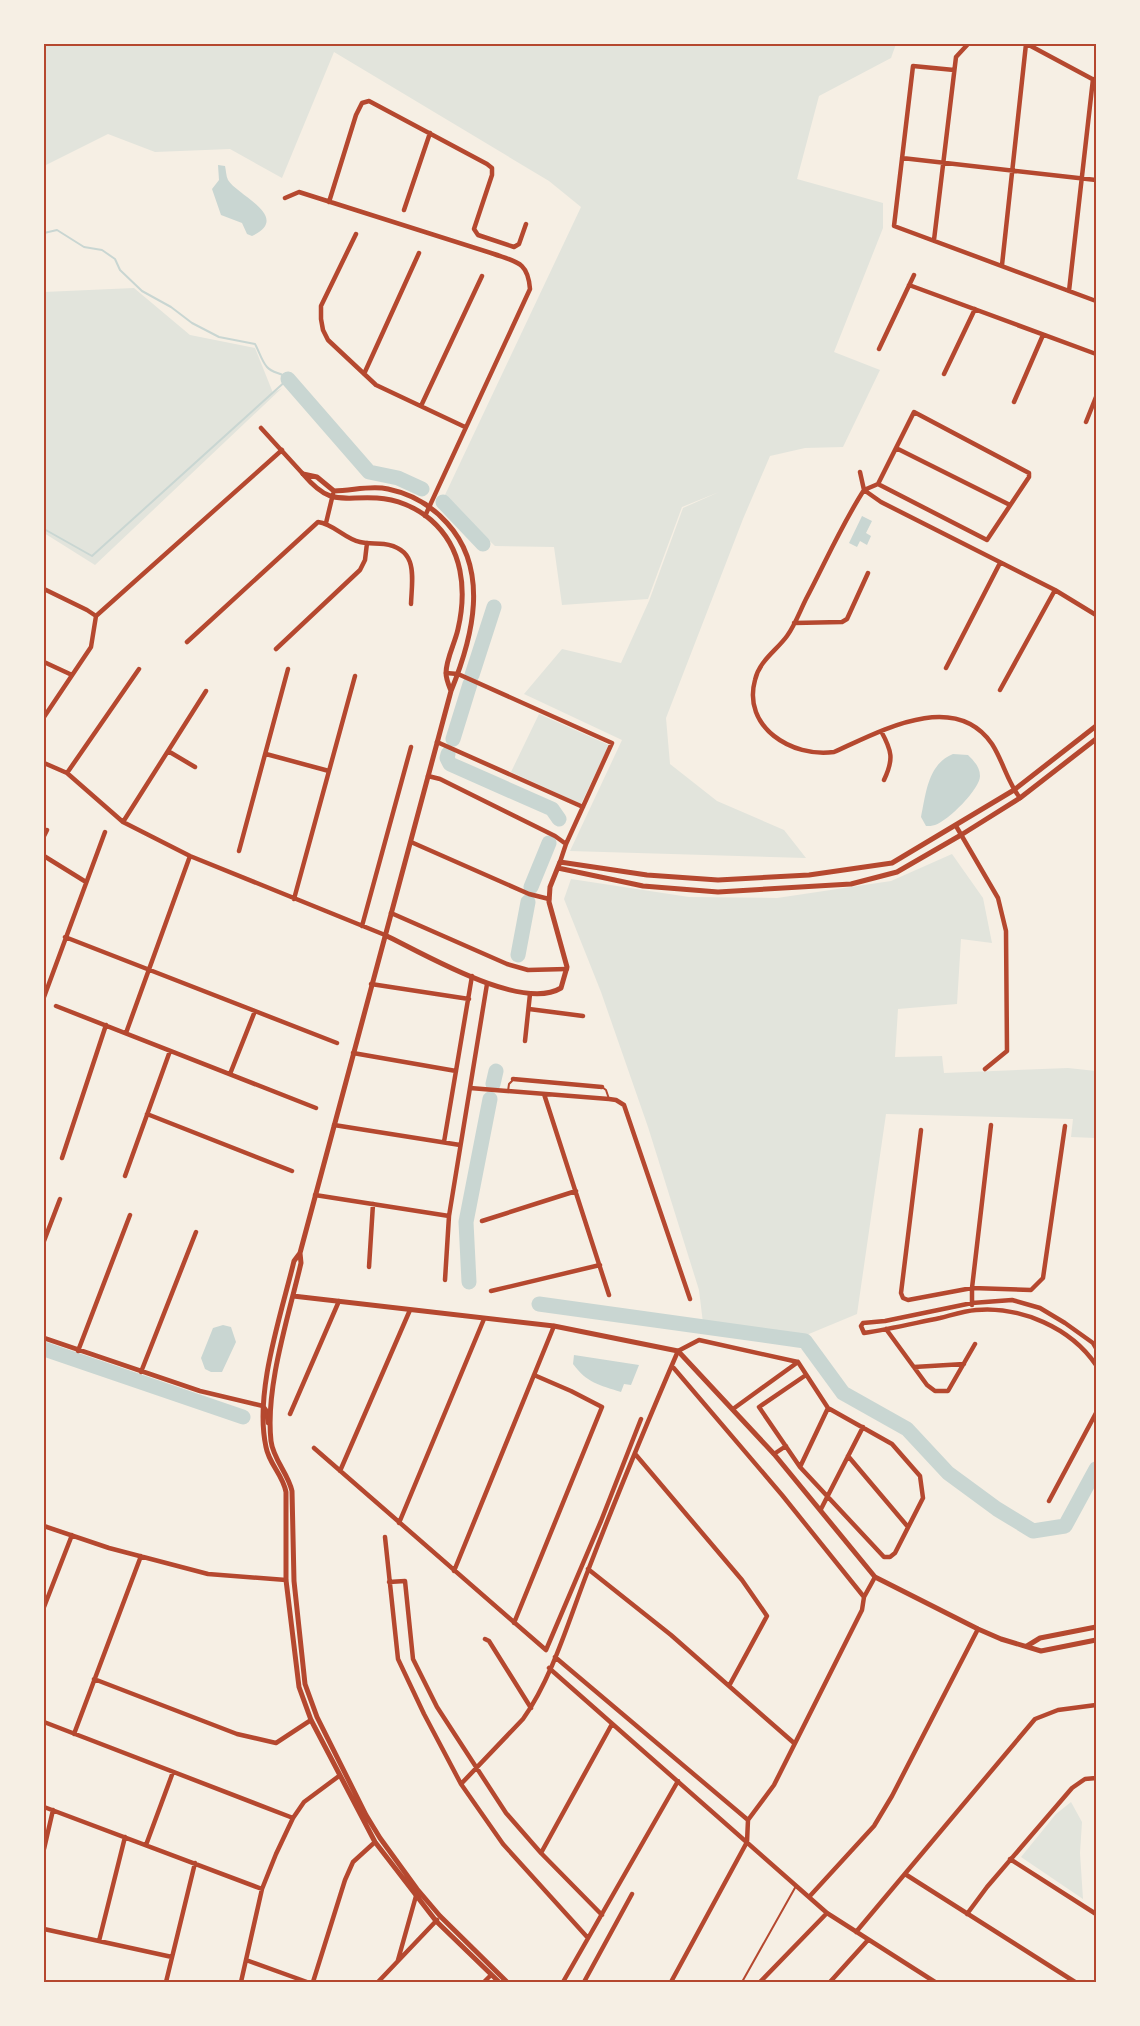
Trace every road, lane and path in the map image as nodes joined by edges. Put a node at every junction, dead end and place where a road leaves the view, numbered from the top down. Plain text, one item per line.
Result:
1 (968, 44) edge
2 (1027, 44) edge
3 (954, 70) junction
4 (1095, 80) edge
5 (430, 133) junction
6 (902, 158) junction
7 (943, 162) junction
8 (1012, 170) junction
9 (1082, 178) junction
10 (1096, 180) edge
11 (285, 198) dead end
12 (329, 202) junction
13 (404, 210) dead end
14 (526, 225) dead end
15 (356, 234) dead end
16 (934, 240) junction
17 (419, 253) dead end
18 (1002, 266) junction
19 (914, 275) dead end
20 (482, 276) dead end
21 (909, 285) junction
22 (1070, 291) junction
23 (1096, 301) edge
24 (975, 309) junction
25 (1043, 335) junction
26 (879, 349) dead end
27 (1096, 354) edge
28 (364, 374) junction
29 (944, 374) dead end
30 (1096, 397) edge
31 (1014, 402) dead end
32 (422, 406) junction
33 (1086, 422) dead end
34 (465, 427) junction
35 (261, 428) dead end
36 (896, 448) junction
37 (282, 450) junction
38 (861, 472) dead end
39 (303, 474) joint
40 (878, 484) junction
41 (864, 490) junction
42 (332, 494) junction
43 (429, 505) junction
44 (1010, 505) junction
45 (425, 516) junction
46 (326, 523) junction
47 (367, 543) junction
48 (1000, 563) junction
49 (868, 573) dead end
50 (44, 589) edge
51 (1055, 590) junction
52 (463, 598) junction
53 (474, 599) junction
54 (411, 604) dead end
55 (1096, 615) edge
56 (96, 616) junction
57 (794, 623) junction
58 (187, 642) dead end
59 (276, 649) dead end
60 (44, 662) edge
61 (946, 668) dead end
62 (139, 669) dead end
63 (288, 669) dead end
64 (446, 673) junction
65 (458, 674) junction
66 (72, 675) junction
67 (355, 676) dead end
68 (999, 690) dead end
69 (206, 691) dead end
70 (451, 691) junction
71 (44, 717) edge
72 (1096, 726) edge
73 (881, 731) junction
74 (1096, 739) edge
75 (437, 742) junction
76 (411, 747) dead end
77 (168, 751) junction
78 (266, 754) junction
79 (44, 763) edge
80 (195, 767) dead end
81 (329, 771) junction
82 (66, 773) junction
83 (428, 776) junction
84 (885, 780) dead end
85 (1014, 790) junction
86 (1020, 798) junction
87 (583, 807) junction
88 (123, 822) junction
89 (956, 826) junction
90 (47, 830) dead end
91 (105, 832) dead end
92 (961, 835) junction
93 (44, 836) edge
94 (411, 842) junction
95 (566, 844) junction
96 (239, 851) dead end
97 (44, 856) edge
98 (190, 856) junction
99 (559, 865) junction
100 (86, 882) junction
101 (294, 899) junction
102 (549, 899) junction
103 (391, 913) junction
104 (362, 926) junction
105 (385, 935) junction
106 (65, 937) junction
107 (149, 969) junction
108 (567, 969) junction
109 (472, 976) junction
110 (371, 984) junction
111 (487, 984) junction
112 (530, 994) junction
113 (44, 997) edge
114 (469, 999) junction
115 (56, 1006) dead end
116 (529, 1009) junction
117 (255, 1011) junction
118 (583, 1016) dead end
119 (106, 1025) junction
120 (126, 1033) junction
121 (525, 1041) dead end
122 (338, 1043) dead end
123 (170, 1050) junction
124 (353, 1053) junction
125 (985, 1069) dead end
126 (456, 1071) junction
127 (231, 1074) junction
128 (513, 1080) joint
129 (602, 1087) joint
130 (470, 1089) junction
131 (508, 1091) junction
132 (544, 1094) junction
133 (613, 1099) junction
134 (316, 1108) dead end
135 (147, 1114) junction
136 (334, 1125) junction
137 (991, 1125) dead end
138 (1065, 1126) dead end
139 (921, 1130) dead end
140 (444, 1142) junction
141 (460, 1145) junction
142 (62, 1158) dead end
143 (292, 1171) dead end
144 (125, 1176) dead end
145 (576, 1191) junction
146 (315, 1195) junction
147 (60, 1198) dead end
148 (373, 1204) junction
149 (130, 1215) dead end
150 (449, 1216) junction
151 (482, 1221) dead end
152 (196, 1232) dead end
153 (44, 1241) edge
154 (300, 1253) junction
155 (600, 1265) junction
156 (369, 1266) dead end
157 (445, 1280) dead end
158 (296, 1283) junction
159 (288, 1287) junction
160 (972, 1288) junction
161 (491, 1291) dead end
162 (609, 1295) dead end
163 (293, 1296) junction
164 (305, 1297) junction
165 (690, 1299) dead end
166 (284, 1301) junction
167 (339, 1301) junction
168 (972, 1303) junction
169 (290, 1309) junction
170 (410, 1310) junction
171 (973, 1311) junction
172 (484, 1319) junction
173 (885, 1321) junction
174 (554, 1326) junction
175 (886, 1330) junction
176 (44, 1338) edge
177 (975, 1344) dead end
178 (1096, 1348) edge
179 (78, 1351) junction
180 (678, 1351) junction
181 (798, 1362) junction
182 (964, 1364) junction
183 (1096, 1365) edge
184 (672, 1366) junction
185 (914, 1367) junction
186 (141, 1372) junction
187 (534, 1375) junction
188 (806, 1375) junction
189 (274, 1381) junction
190 (263, 1406) junction
191 (828, 1408) junction
192 (733, 1409) junction
193 (1096, 1413) edge
194 (290, 1414) dead end
195 (641, 1419) dead end
196 (863, 1427) junction
197 (270, 1442) junction
198 (786, 1446) junction
199 (314, 1448) dead end
200 (774, 1454) junction
201 (636, 1455) junction
202 (848, 1456) junction
203 (800, 1467) junction
204 (340, 1472) junction
205 (827, 1498) junction
206 (1049, 1501) dead end
207 (820, 1509) junction
208 (399, 1523) junction
209 (44, 1526) edge
210 (908, 1527) junction
211 (72, 1535) junction
212 (385, 1538) dead end
213 (141, 1556) junction
214 (588, 1569) junction
215 (454, 1571) junction
216 (875, 1577) junction
217 (286, 1580) junction
218 (389, 1582) junction
219 (864, 1597) junction
220 (44, 1607) edge
221 (514, 1623) junction
222 (1096, 1627) edge
223 (978, 1629) junction
224 (485, 1639) dead end
225 (1096, 1640) edge
226 (1027, 1646) junction
227 (555, 1657) junction
228 (549, 1668) junction
229 (94, 1679) junction
230 (729, 1686) junction
231 (1096, 1705) edge
232 (531, 1708) junction
233 (311, 1720) junction
234 (44, 1722) edge
235 (612, 1724) junction
236 (74, 1734) junction
237 (794, 1743) junction
238 (477, 1768) junction
239 (173, 1772) junction
240 (339, 1776) junction
241 (1096, 1778) edge
242 (678, 1781) junction
243 (461, 1784) junction
244 (44, 1807) edge
245 (53, 1810) junction
246 (293, 1818) junction
247 (748, 1820) junction
248 (125, 1837) junction
249 (375, 1842) junction
250 (747, 1842) junction
251 (146, 1845) junction
252 (44, 1849) edge
253 (541, 1853) junction
254 (1010, 1859) junction
255 (195, 1863) junction
256 (905, 1874) junction
257 (796, 1886) junction
258 (262, 1889) junction
259 (632, 1894) dead end
260 (416, 1896) junction
261 (809, 1897) junction
262 (827, 1913) junction
263 (967, 1914) junction
264 (1096, 1914) edge
265 (602, 1915) junction
266 (438, 1918) junction
267 (44, 1929) edge
268 (856, 1932) junction
269 (588, 1938) junction
270 (868, 1940) junction
271 (99, 1941) junction
272 (172, 1957) junction
273 (246, 1960) junction
274 (397, 1962) junction
275 (491, 1975) junction
276 (166, 1983) edge
277 (241, 1983) edge
278 (307, 1983) edge
279 (313, 1983) edge
280 (378, 1983) edge
281 (484, 1983) edge
282 (499, 1983) edge
283 (507, 1983) edge
284 (563, 1983) edge
285 (584, 1983) edge
286 (671, 1983) edge
287 (742, 1983) edge
288 (760, 1983) edge
289 (830, 1983) edge
290 (935, 1983) edge
291 (1075, 1983) edge

1 - 3 street
2 - 4 street
2 - 8 street
3 - 6 street
3 - 7 street
4 - 9 street
5 - 12 street
5 - 13 street
5 - 14 street
6 - 7 street
6 - 16 street
7 - 8 street
7 - 16 street
8 - 9 street
8 - 18 street
9 - 10 street
9 - 22 street
11 - 12 street
12 - 34 street
15 - 28 street
16 - 18 street
17 - 28 street
18 - 22 street
19 - 21 street
20 - 32 street
21 - 24 street
21 - 26 street
22 - 23 street
24 - 25 street
24 - 29 street
25 - 27 street
25 - 31 street
28 - 32 street
30 - 33 street
32 - 34 street
34 - 43 street
35 - 37 street
36 - 40 street
36 - 44 street
36 - 44 street
37 - 39 street
37 - 56 street
38 - 41 street
39 - 42 street
40 - 41 street
40 - 44 street
41 - 48 street
41 - 57 street
42 - 43 street
42 - 45 street
42 - 46 street
43 - 45 street
43 - 53 street
45 - 52 street
46 - 47 street
46 - 58 street
47 - 54 street
47 - 59 street
48 - 51 street
48 - 61 street
49 - 57 street
50 - 56 street
51 - 55 street
51 - 68 street
52 - 53 street
52 - 64 street
53 - 65 street
56 - 66 street
57 - 73 street
60 - 66 street
62 - 82 street
63 - 78 street
64 - 65 street
64 - 70 street
65 - 70 street
65 - 87 street
66 - 71 street
67 - 81 street
69 - 77 street
70 - 75 street
72 - 85 street
73 - 84 street
73 - 85 street
74 - 86 street
75 - 83 street
75 - 87 street
76 - 104 street
77 - 80 street
77 - 88 street
78 - 81 street
78 - 96 street
79 - 82 street
81 - 101 street
82 - 88 street
83 - 94 street
83 - 95 street
85 - 86 street
85 - 89 street
86 - 92 street
87 - 95 street
88 - 98 street
89 - 92 street
89 - 99 street
90 - 93 street
91 - 100 street
92 - 99 street
92 - 125 street
94 - 102 street
94 - 103 street
95 - 99 street
97 - 100 street
98 - 101 street
98 - 107 street
99 - 102 street
100 - 106 street
101 - 104 street
102 - 108 street
103 - 105 street
103 - 108 street
104 - 105 street
105 - 109 street
105 - 110 street
106 - 107 street
106 - 113 street
107 - 117 street
107 - 120 street
108 - 112 street
109 - 111 street
109 - 114 street
110 - 114 street
110 - 124 street
111 - 112 street
111 - 130 street
112 - 116 street
114 - 126 street
115 - 119 street
116 - 118 street
116 - 121 street
117 - 122 street
117 - 127 street
119 - 120 street
119 - 142 street
120 - 123 street
123 - 127 street
123 - 135 street
124 - 126 street
124 - 136 street
126 - 140 street
127 - 134 street
128 - 129 street
128 - 131 lane
129 - 133 lane
130 - 131 street
130 - 141 street
131 - 132 street
132 - 133 street
132 - 145 street
133 - 165 street
135 - 143 street
135 - 144 street
136 - 140 street
136 - 146 street
137 - 160 street
138 - 160 street
139 - 160 street
140 - 141 street
141 - 150 street
145 - 151 street
145 - 155 street
146 - 148 street
146 - 154 street
147 - 153 street
148 - 150 street
148 - 156 street
149 - 179 street
150 - 157 street
152 - 186 street
154 - 158 street
154 - 159 street
155 - 161 street
155 - 162 street
158 - 163 street
158 - 164 street
159 - 163 street
159 - 166 street
160 - 168 street
163 - 164 street
163 - 166 street
163 - 169 street
164 - 167 street
164 - 169 street
166 - 190 street
167 - 170 street
167 - 194 street
168 - 171 street
168 - 173 street
168 - 178 street
169 - 189 street
170 - 172 street
170 - 204 street
171 - 175 street
171 - 183 street
172 - 174 street
172 - 208 street
173 - 175 street
173 - 175 street
174 - 180 street
174 - 187 street
175 - 185 street
176 - 179 street
177 - 182 street
179 - 186 street
180 - 181 street
180 - 184 street
180 - 192 street
181 - 188 street
181 - 192 street
182 - 185 street
182 - 185 street
184 - 201 street
184 - 219 street
186 - 190 street
187 - 215 street
187 - 221 street
188 - 191 street
188 - 198 street
189 - 190 street
189 - 197 street
190 - 197 street
190 - 217 street
191 - 196 street
191 - 203 street
192 - 200 street
193 - 206 street
195 - 221 street
196 - 202 street
196 - 210 street
197 - 266 street
198 - 200 street
198 - 203 street
199 - 204 street
200 - 207 street
201 - 214 street
201 - 230 street
202 - 205 street
202 - 210 street
203 - 205 street
204 - 208 street
205 - 207 street
205 - 210 street
207 - 216 street
208 - 215 street
209 - 211 street
211 - 213 street
211 - 220 street
212 - 218 street
213 - 217 street
213 - 229 street
214 - 227 street
214 - 230 street
215 - 221 street
216 - 219 street
216 - 223 street
217 - 233 street
218 - 238 street
218 - 243 street
219 - 237 street
222 - 226 street
223 - 226 street
223 - 261 street
224 - 232 street
225 - 226 street
227 - 228 street
227 - 247 street
228 - 232 street
228 - 235 street
229 - 233 street
229 - 236 street
230 - 237 street
231 - 256 street
232 - 238 street
233 - 240 street
234 - 236 street
235 - 242 street
235 - 253 street
236 - 239 street
237 - 247 street
238 - 243 street
238 - 253 street
239 - 246 street
239 - 251 street
240 - 246 street
240 - 249 street
241 - 254 street
242 - 250 street
242 - 265 street
243 - 269 street
244 - 245 street
245 - 248 street
245 - 252 street
246 - 258 street
247 - 250 street
248 - 251 street
248 - 271 street
249 - 260 street
249 - 279 street
250 - 257 street
250 - 286 street
251 - 255 street
253 - 265 street
254 - 263 street
254 - 264 street
255 - 258 street
255 - 272 street
256 - 263 street
256 - 268 street
257 - 261 street
257 - 287 lane
258 - 273 street
259 - 285 street
260 - 266 street
260 - 274 street
261 - 262 street
262 - 268 street
262 - 288 street
263 - 291 street
265 - 269 street
266 - 274 street
266 - 275 street
266 - 283 street
267 - 271 street
268 - 270 street
269 - 284 street
270 - 289 street
270 - 290 street
271 - 272 street
272 - 276 street
273 - 277 street
273 - 278 street
274 - 280 street
275 - 281 street
275 - 282 street

